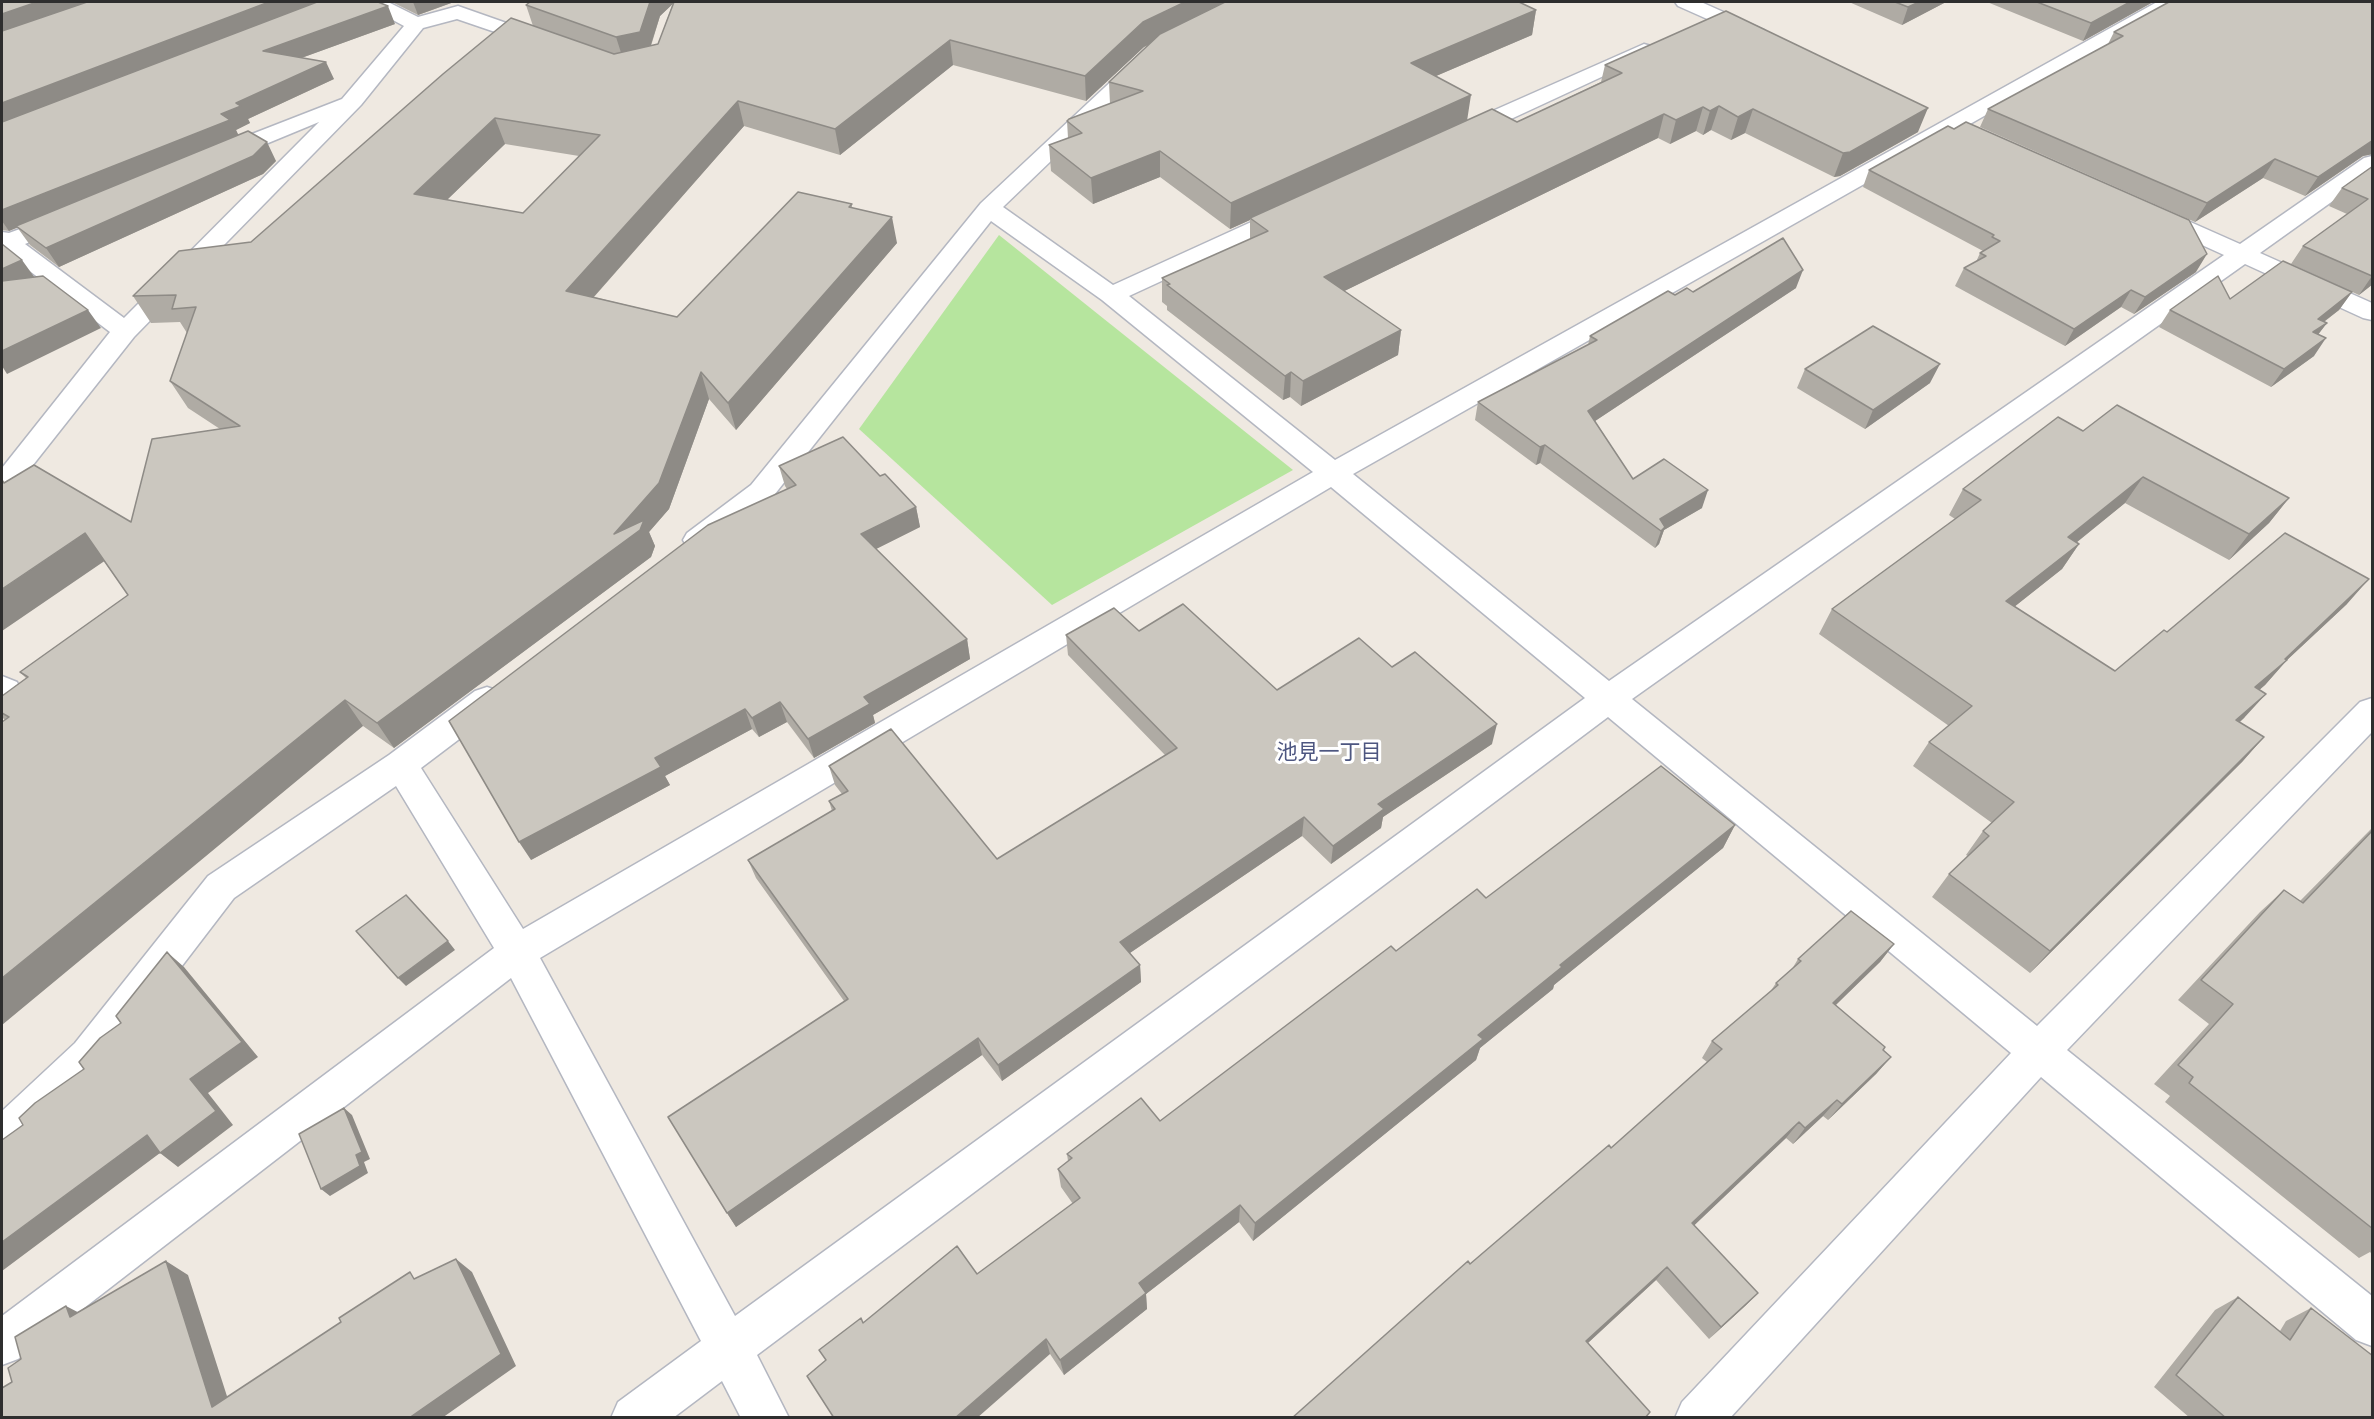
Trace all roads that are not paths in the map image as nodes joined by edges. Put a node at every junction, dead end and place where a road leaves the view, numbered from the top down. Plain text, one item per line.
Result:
1 (374, 2) edge
2 (1684, 2) edge
3 (2171, 2) edge
4 (1738, 6) dead end
5 (1717, 16) junction
6 (416, 24) junction
7 (1695, 26) edge
8 (1663, 41) edge
9 (1781, 46) edge
10 (557, 48) edge
11 (1162, 48) edge
12 (353, 100) junction
13 (1446, 141) edge
14 (202, 162) edge
15 (2373, 163) edge
16 (1306, 205) edge
17 (2135, 206) edge
18 (989, 208) junction
19 (83, 212) edge
20 (4, 241) edge
21 (2243, 254) junction
22 (1111, 295) junction
23 (2373, 312) edge
24 (125, 331) junction
25 (2, 438) edge
26 (23, 458) junction
27 (1333, 473) junction
28 (2, 489) edge
29 (676, 557) edge
30 (505, 686) edge
31 (1609, 698) junction
32 (2373, 711) edge
33 (401, 765) junction
34 (517, 952) junction
35 (2039, 1051) junction
36 (2, 1138) edge
37 (2373, 1324) edge
38 (2, 1344) edge
39 (729, 1345) junction
40 (634, 1418) edge
41 (766, 1418) edge
42 (1698, 1418) edge

1 - 6 street
2 - 5 street
3 - 27 street
4 - 5 street
5 - 7 street
5 - 9 street
6 - 10 street
6 - 12 street
8 - 13 street
11 - 18 street
12 - 14 street
12 - 24 street
15 - 21 street
16 - 22 street
17 - 21 street
18 - 22 street
18 - 29 street
19 - 20 street
20 - 24 street
21 - 23 street
21 - 31 street
22 - 27 street
24 - 26 street
25 - 26 street
26 - 28 street
27 - 31 street
27 - 34 street
30 - 33 street
31 - 35 street
31 - 39 street
32 - 35 street
33 - 34 street
33 - 36 street
34 - 38 street
34 - 39 street
35 - 37 street
35 - 42 street
39 - 40 street
39 - 41 street

